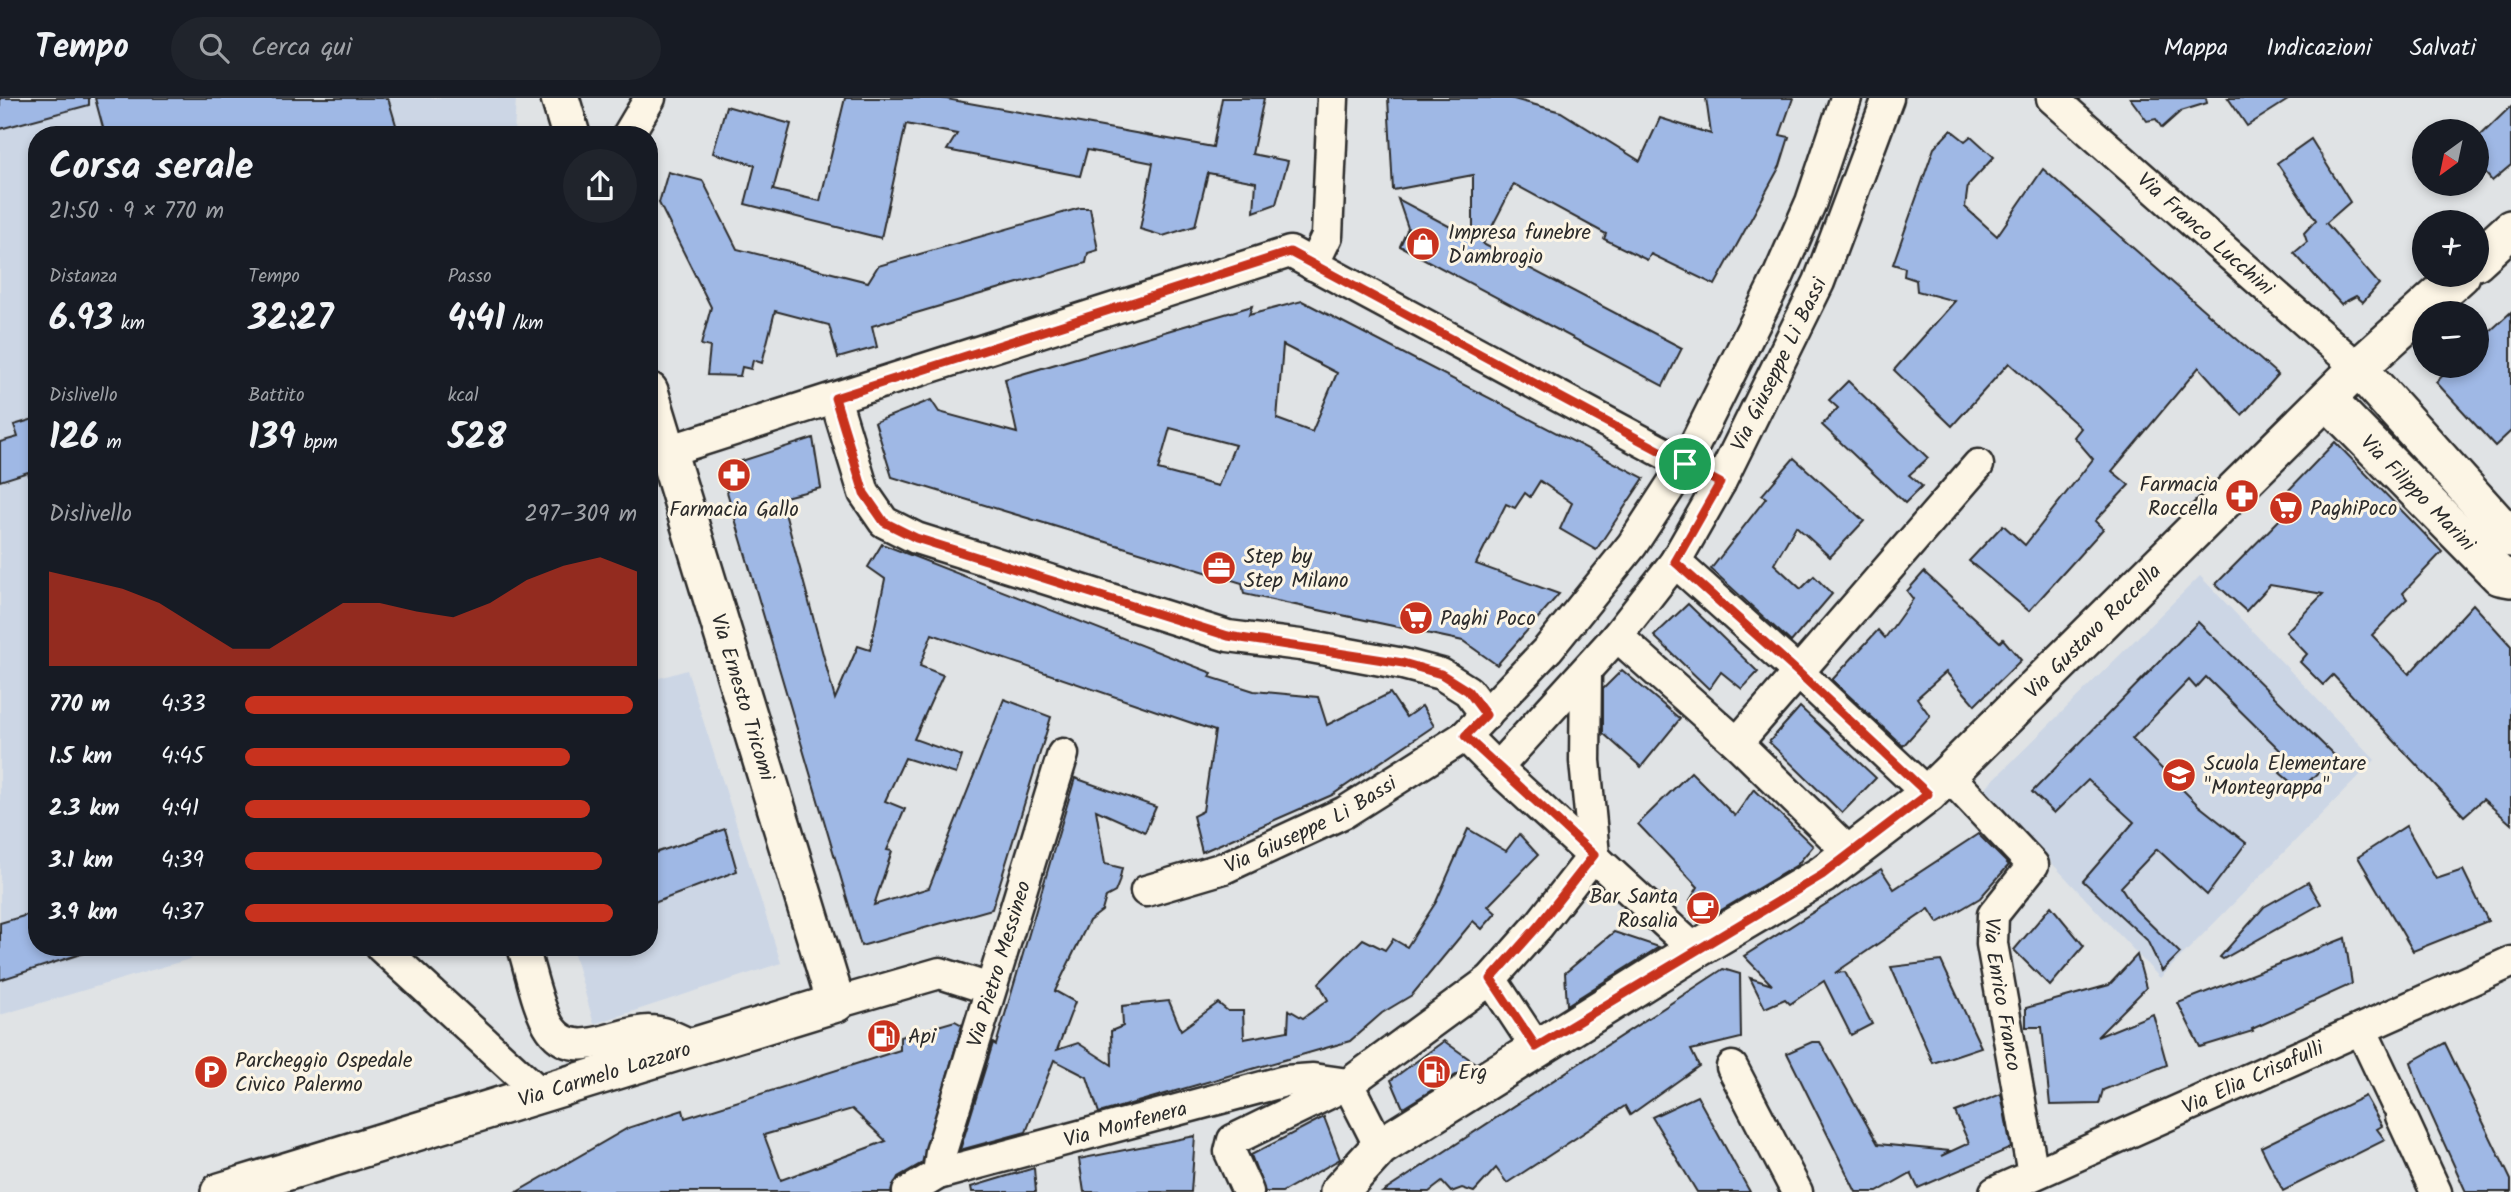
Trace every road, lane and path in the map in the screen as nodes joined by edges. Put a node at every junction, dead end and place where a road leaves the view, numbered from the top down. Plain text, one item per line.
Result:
1 (560, 98) edge
2 (650, 98) edge
3 (1333, 98) edge
4 (1846, 98) edge
5 (1888, 98) edge
6 (2053, 98) edge
7 (568, 126) edge
8 (633, 126) edge
9 (2511, 229) edge
10 (2489, 249) edge
11 (1312, 265) junction
12 (2448, 287) edge
13 (2358, 368) junction
14 (835, 398) junction
15 (2327, 400) junction
16 (658, 419) edge
17 (668, 451) junction
18 (1685, 464) junction
19 (1978, 465) dead end
20 (1720, 483) junction
21 (2511, 538) edge
22 (1675, 562) junction
23 (2511, 578) edge
24 (1617, 636) junction
25 (1586, 671) junction
26 (1799, 673) junction
27 (1486, 715) junction
28 (1465, 736) junction
29 (1737, 743) junction
30 (1063, 754) dead end
31 (1497, 768) junction
32 (1938, 785) junction
33 (1849, 852) junction
34 (1594, 855) junction
35 (1146, 891) dead end
36 (1695, 950) junction
37 (391, 956) edge
38 (526, 956) edge
39 (2511, 962) edge
40 (1491, 979) junction
41 (990, 989) junction
42 (836, 1003) junction
43 (2361, 1029) junction
44 (695, 1047) junction
45 (1536, 1047) junction
46 (1732, 1067) dead end
47 (1348, 1084) junction
48 (541, 1094) junction
49 (1380, 1147) junction
50 (938, 1174) junction
51 (2033, 1174) junction
52 (231, 1190) edge
53 (908, 1192) edge
54 (1248, 1192) edge
55 (1339, 1192) edge
56 (1797, 1192) edge
57 (1995, 1192) edge
58 (2436, 1192) edge

1 - 7 street
2 - 8 street
3 - 11 street
4 - 18 street, Via Giuseppe Li Bassi
5 - 20 street, Via Giuseppe Li Bassi
6 - 13 street, Via Franco Lucchini
9 - 10 street
11 - 14 street
11 - 18 street
12 - 13 street, Via Gustavo Roccella
13 - 15 street, Via Gustavo Roccella
13 - 21 street, Via Filippo Marini
14 - 17 street
14 - 27 street
15 - 23 street, Via Filippo Marini
15 - 32 street, Via Gustavo Roccella
16 - 17 street, Via Ernesto Tricomi
17 - 42 street, Via Ernesto Tricomi
18 - 20 street
18 - 27 street, Via Giuseppe Li Bassi
19 - 26 street
20 - 22 street, Via Giuseppe Li Bassi
22 - 24 street, Via Giuseppe Li Bassi
22 - 26 street
24 - 25 street, Via Giuseppe Li Bassi
24 - 29 street
25 - 31 street, Via Giuseppe Li Bassi
25 - 34 street
26 - 29 street
26 - 32 street
27 - 28 street, Via Giuseppe Li Bassi
28 - 31 street
28 - 35 street, Via Giuseppe Li Bassi
29 - 33 street
30 - 41 street, Via Pietro Messineo
31 - 34 street
32 - 33 street, Via Gustavo Roccella
32 - 51 street, Via Enrico Franco
33 - 36 street, Via Gustavo Roccella
34 - 36 street
34 - 40 street
36 - 45 street, Via Gustavo Roccella
37 - 48 street
38 - 44 street
39 - 43 street, Via Elia Crisafulli
40 - 45 street
40 - 47 street
41 - 42 street, Via Carmelo Lazzaro
41 - 50 street, Via Pietro Messineo
42 - 44 street, Via Carmelo Lazzaro
43 - 51 street, Via Elia Crisafulli
43 - 58 street
44 - 48 street, Via Carmelo Lazzaro
45 - 49 street, Via Gustavo Roccella
46 - 56 street
47 - 49 street
47 - 50 street, Via Monfenera
47 - 54 street
48 - 52 street, Via Carmelo Lazzaro
49 - 55 street, Via Gustavo Roccella
50 - 53 street, Via Monfenera
51 - 57 street, Via Elia Crisafulli

